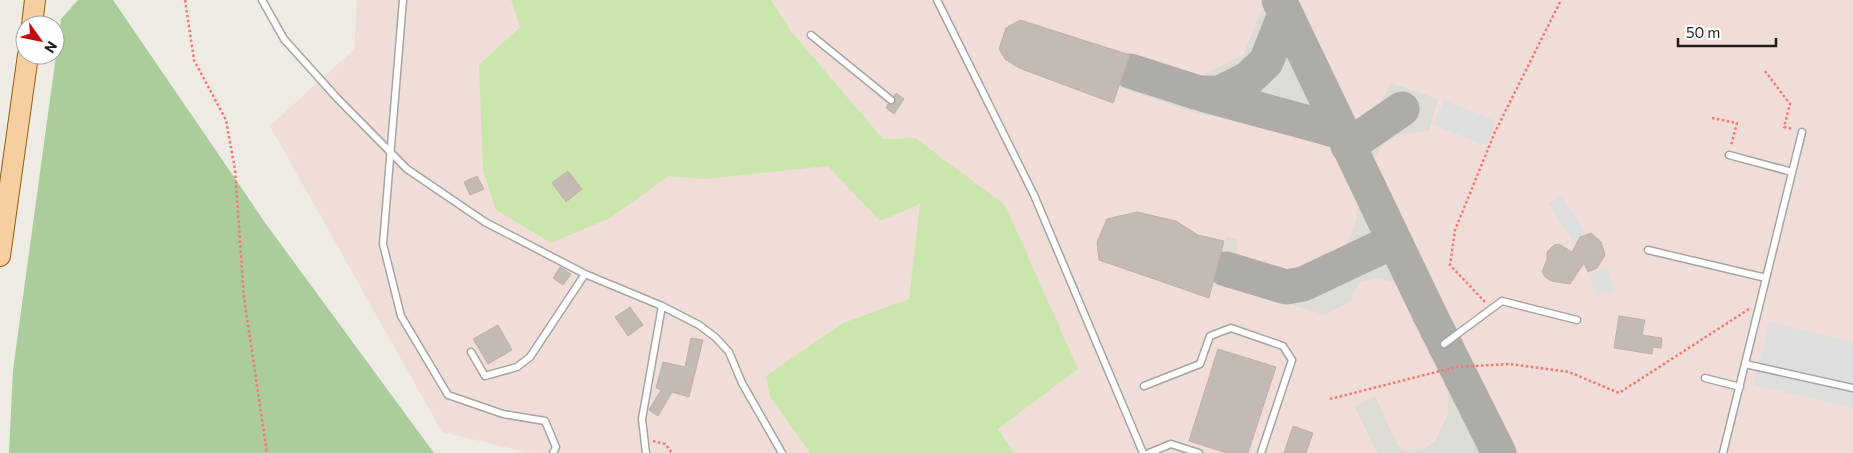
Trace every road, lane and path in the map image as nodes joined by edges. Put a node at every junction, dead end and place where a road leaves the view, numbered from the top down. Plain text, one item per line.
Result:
1 (35, 0) edge
2 (185, 0) edge
3 (262, 0) edge
4 (403, 0) edge
5 (937, 0) edge
6 (1561, 0) edge
7 (33, 15) edge
8 (811, 35) dead end
9 (26, 65) edge
10 (1765, 71) dead end
11 (891, 100) dead end
12 (1712, 118) dead end
13 (1802, 132) joint
14 (389, 152) junction
15 (1730, 155) joint
16 (1792, 172) junction
17 (4, 200) edge
18 (1648, 250) dead end
19 (0, 256) edge
20 (585, 274) junction
21 (1766, 278) junction
22 (1760, 301) junction
23 (662, 306) junction
24 (1491, 309) junction
25 (1577, 320) dead end
26 (1444, 344) dead end
27 (471, 352) dead end
28 (1745, 364) junction
29 (1705, 378) dead end
30 (1144, 386) dead end
31 (1740, 387) junction
32 (1853, 388) edge
33 (1330, 399) dead end
34 (644, 438) junction
35 (267, 453) edge
36 (553, 453) edge
37 (646, 453) edge
38 (672, 453) edge
39 (782, 453) edge
40 (1143, 453) edge
41 (1149, 453) edge
42 (1199, 453) edge
43 (1261, 453) edge
44 (1724, 453) edge

1 - 7 main road
2 - 35 path
3 - 14 lane
4 - 14 lane
5 - 40 lane
6 - 24 path
8 - 11 lane
9 - 17 main road
10 - 13 path
12 - 15 path
13 - 16 lane
14 - 20 lane
14 - 36 lane
15 - 16 lane
16 - 21 lane
17 - 19 main road
18 - 21 lane
20 - 23 lane
20 - 27 lane
21 - 22 lane
22 - 28 lane
22 - 33 path
23 - 34 lane
23 - 39 lane
24 - 25 lane
24 - 26 lane
28 - 31 lane
28 - 32 lane
29 - 31 lane
30 - 43 lane
31 - 44 lane
34 - 37 lane
34 - 38 path
41 - 42 lane

